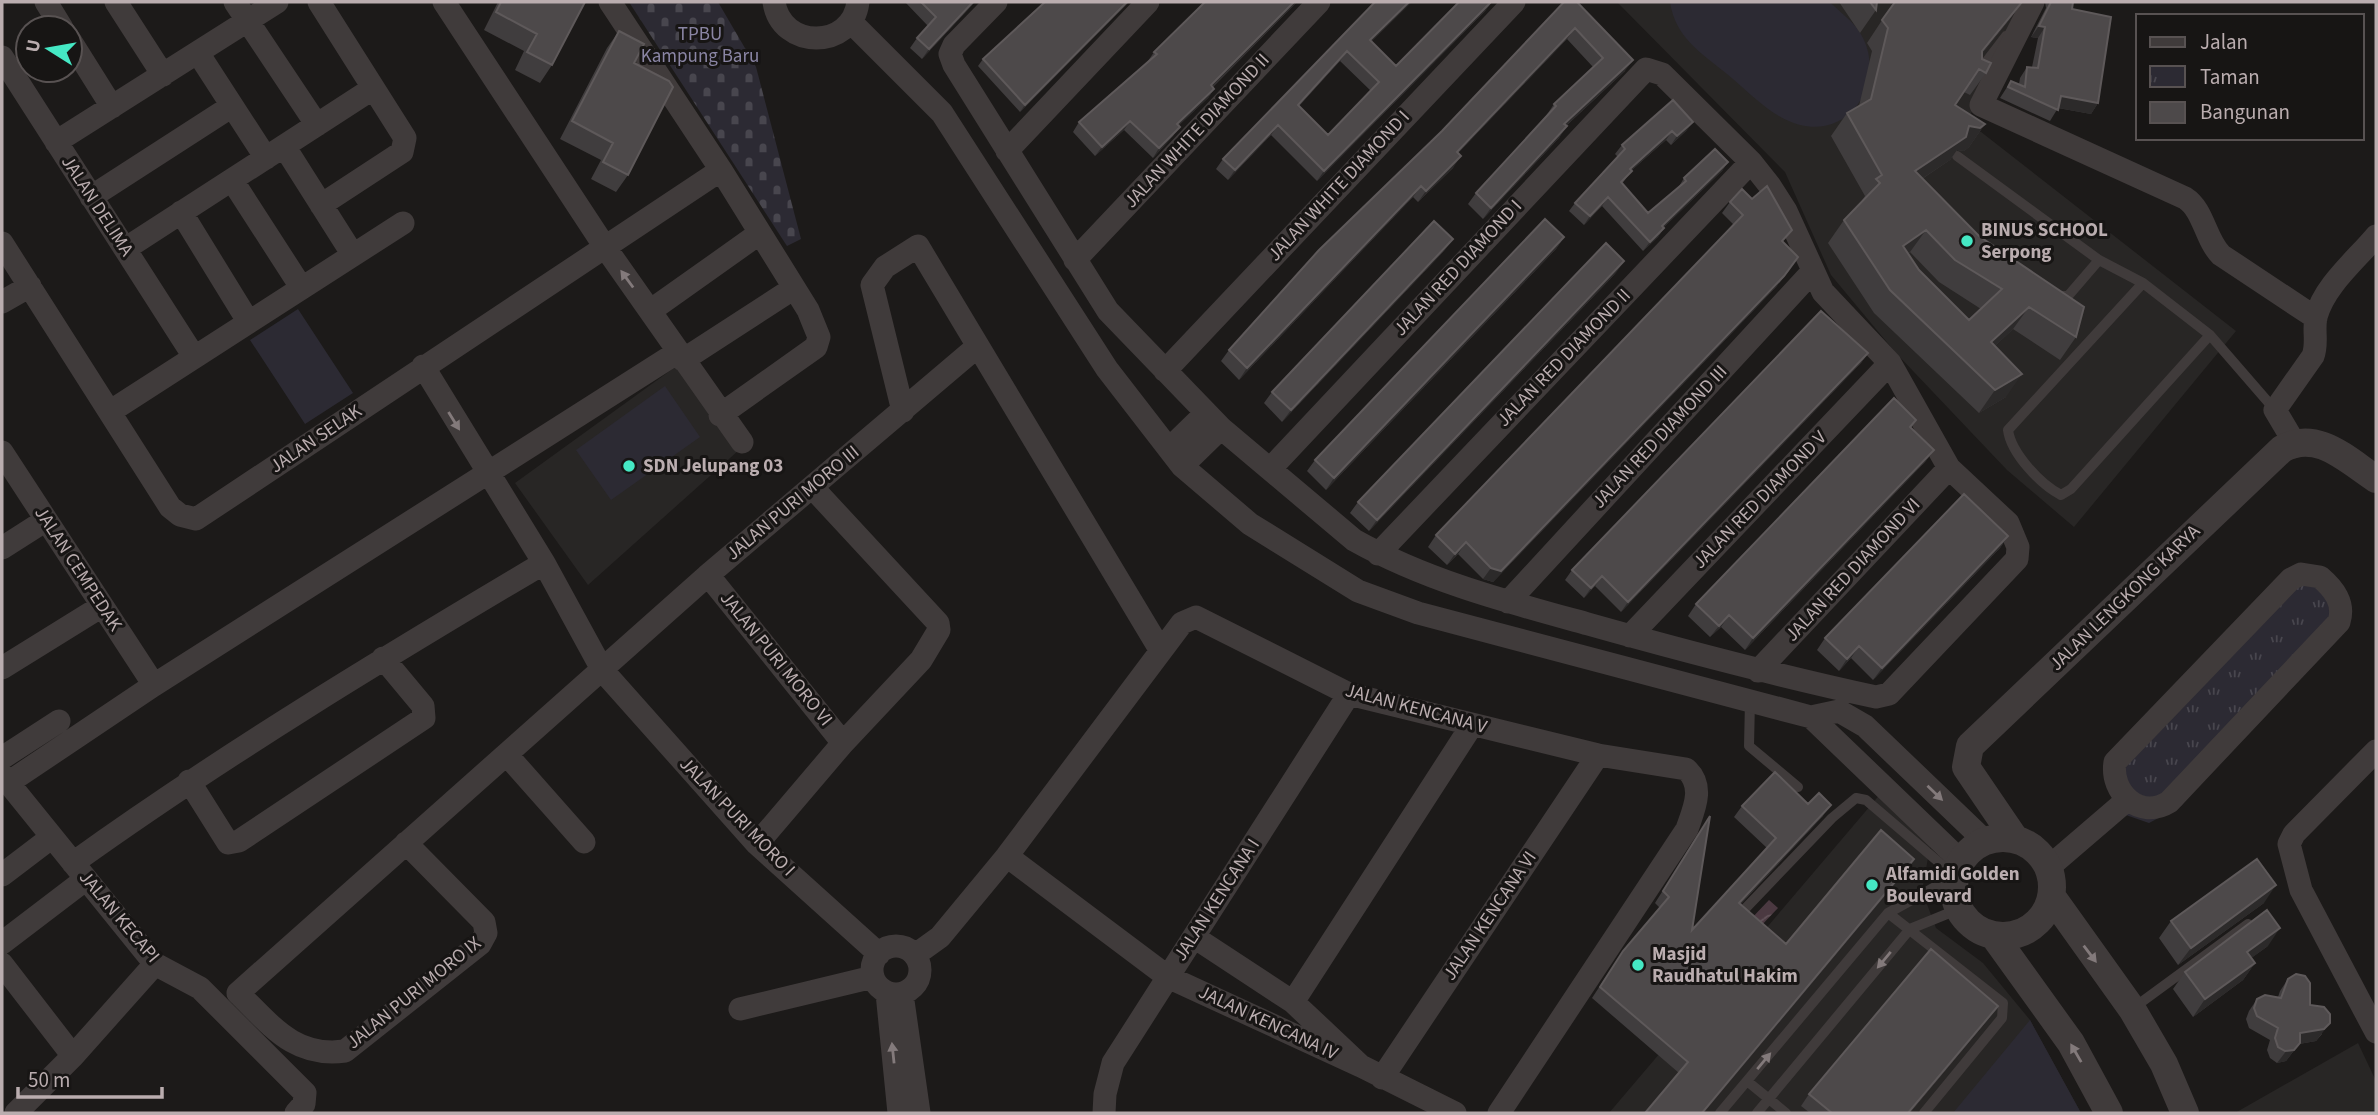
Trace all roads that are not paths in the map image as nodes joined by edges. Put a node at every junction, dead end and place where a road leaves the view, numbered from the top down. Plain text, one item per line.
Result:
1 (235, 2) edge
2 (277, 2) edge
3 (319, 2) edge
4 (444, 2) edge
5 (610, 2) edge
6 (775, 2) edge
7 (996, 2) edge
8 (1148, 2) edge
9 (1319, 2) edge
10 (1514, 2) edge
11 (122, 4) edge
12 (2028, 5) edge
13 (854, 12) edge
14 (248, 21) junction
15 (198, 53) junction
16 (84, 62) edge
17 (5, 69) edge
18 (163, 75) junction
19 (1973, 78) edge
20 (372, 89) junction
21 (232, 106) junction
22 (112, 107) junction
23 (317, 125) junction
24 (56, 142) junction
25 (1007, 151) junction
26 (275, 152) junction
27 (1957, 156) edge
28 (1751, 162) junction
29 (721, 170) junction
30 (232, 180) junction
31 (91, 197) junction
32 (321, 205) junction
33 (181, 212) junction
34 (403, 223) dead end
35 (760, 233) junction
36 (2376, 236) edge
37 (2, 243) edge
38 (604, 247) junction
39 (125, 249) junction
40 (353, 254) junction
41 (1075, 260) junction
42 (2099, 260) junction
43 (1812, 272) junction
44 (2143, 283) junction
45 (30, 286) junction
46 (300, 287) junction
47 (794, 288) junction
48 (2045, 292) edge
49 (2, 302) edge
50 (650, 312) junction
51 (2316, 318) junction
52 (248, 321) junction
53 (2210, 335) junction
54 (819, 343) junction
55 (978, 346) junction
56 (193, 355) junction
57 (680, 356) junction
58 (1890, 363) junction
59 (423, 366) junction
60 (825, 366) dead end
61 (1165, 371) junction
62 (2271, 405) junction
63 (111, 411) junction
64 (903, 411) junction
65 (720, 415) junction
66 (1214, 420) junction
67 (742, 442) dead end
68 (2294, 442) junction
69 (2, 453) edge
70 (1176, 457) junction
71 (1271, 468) junction
72 (1949, 468) junction
73 (487, 475) junction
74 (2376, 479) edge
75 (812, 487) junction
76 (46, 520) junction
77 (2, 548) edge
78 (1378, 554) junction
79 (544, 563) junction
80 (708, 575) junction
81 (1508, 602) junction
82 (102, 606) junction
83 (1630, 636) junction
84 (1161, 651) junction
85 (383, 658) junction
86 (2, 668) edge
87 (607, 668) junction
88 (1758, 671) junction
89 (154, 685) junction
90 (1349, 694) junction
91 (1750, 701) junction
92 (1811, 717) junction
93 (59, 721) dead end
94 (1472, 724) junction
95 (843, 743) junction
96 (2376, 751) edge
97 (507, 754) junction
98 (1598, 755) junction
99 (2, 758) edge
100 (1907, 766) junction
101 (5, 779) edge
102 (189, 780) junction
103 (1798, 787) dead end
104 (1885, 788) junction
105 (2127, 800) junction
106 (52, 836) junction
107 (2015, 839) junction
108 (1985, 841) junction
109 (584, 842) dead end
110 (407, 843) junction
111 (757, 844) junction
112 (1007, 856) junction
113 (2049, 867) junction
114 (1958, 869) junction
115 (80, 871) junction
116 (2, 875) edge
117 (2052, 897) junction
118 (1959, 909) junction
119 (1741, 913) edge
120 (1888, 913) junction
121 (2248, 924) edge
122 (1910, 929) junction
123 (1994, 936) junction
124 (1194, 937) junction
125 (2, 943) edge
126 (879, 954) junction
127 (922, 955) junction
128 (2, 964) edge
129 (155, 964) junction
130 (1168, 977) junction
131 (888, 988) junction
132 (1293, 1002) junction
133 (740, 1009) dead end
134 (2132, 1009) junction
135 (2376, 1032) edge
136 (73, 1056) junction
137 (1361, 1066) junction
138 (1382, 1078) junction
139 (1747, 1081) junction
140 (1768, 1100) junction
141 (300, 1109) edge
142 (16, 1113) edge
143 (899, 1113) edge
144 (919, 1113) edge
145 (1104, 1113) edge
146 (1455, 1113) edge
147 (1499, 1113) edge
148 (1720, 1113) edge
149 (1757, 1113) edge
150 (1786, 1113) edge
151 (1924, 1113) edge
152 (2109, 1113) edge
153 (2185, 1113) edge

1 - 14 street
2 - 14 street
3 - 20 street
4 - 38 street
5 - 29 street
6 - 13 street
7 - 25 street
8 - 25 street
9 - 41 street, JALAN WHITE DIAMOND II
10 - 61 street, JALAN WHITE DIAMOND I
11 - 18 street
12 - 19 lane
12 - 51 street
13 - 70 street
14 - 15 street
14 - 23 street
15 - 18 street
15 - 21 street
16 - 22 street
17 - 24 street, JALAN DELIMA
18 - 22 street
20 - 23 street
20 - 32 street
21 - 26 street
21 - 31 street
22 - 24 street
23 - 26 street
24 - 31 street, JALAN DELIMA
25 - 41 street
26 - 30 street
26 - 32 street
27 - 42 lane
28 - 43 street
28 - 71 street, JALAN RED DIAMOND I
28 - 78 street, JALAN RED DIAMOND II
29 - 35 street
29 - 38 street, JALAN SELAK
30 - 33 street
30 - 46 street
31 - 39 street, JALAN DELIMA
32 - 40 street
33 - 39 street
33 - 52 street
34 - 40 street
35 - 47 street
35 - 50 street
36 - 51 street
37 - 45 street, JALAN SELAK
50 -> 38 street
38 - 59 street, JALAN SELAK
39 - 56 street, JALAN DELIMA
40 - 46 street
41 - 61 street
42 - 44 lane
42 - 48 lane
43 - 58 street
43 - 81 street, JALAN RED DIAMOND III
44 - 53 lane
44 - 53 lane
45 - 49 street
45 - 63 street, JALAN SELAK
46 - 52 street
47 - 54 street
47 - 57 street
50 - 57 street
51 - 62 street
52 - 56 street
53 - 62 lane
54 - 60 street
54 - 65 street
55 - 64 street, JALAN PURI MORO III
55 - 64 street
55 - 84 street
56 - 63 street
57 - 65 street
57 - 73 street
58 - 72 street
58 - 83 street, JALAN RED DIAMOND V
59 - 63 street, JALAN SELAK
59 -> 73 street, JALAN PURI MORO I
61 - 66 street
62 - 68 street
64 - 75 street, JALAN PURI MORO III
65 - 67 street
66 - 70 street
66 - 71 street
68 - 74 street
68 - 107 street, JALAN LENGKONG KARYA
69 - 76 street, JALAN CEMPEDAK
70 - 91 street
71 - 78 street
72 - 88 street, JALAN RED DIAMOND VI
72 - 88 street
73 - 79 street, JALAN PURI MORO I
73 - 89 street
75 - 80 street, JALAN PURI MORO III
75 - 95 street
76 - 77 street
76 - 82 street, JALAN CEMPEDAK
78 - 81 street
79 - 85 street
79 - 87 street, JALAN PURI MORO I
80 - 87 street, JALAN PURI MORO III
80 - 95 street, JALAN PURI MORO VI
81 - 83 street
82 - 86 street
82 - 89 street, JALAN CEMPEDAK
83 - 88 street
84 - 90 street, JALAN KENCANA V
84 - 112 street, JALAN KENCANA V
85 - 102 street
85 - 102 street
87 - 97 street
87 - 111 street, JALAN PURI MORO I
89 - 101 street
90 - 94 street, JALAN KENCANA V
90 - 124 street, JALAN KENCANA I
91 - 92 street
91 - 103 lane
92 - 100 street
92 - 104 street
93 - 99 street
94 - 98 street, JALAN KENCANA V
94 - 132 street
95 - 111 street
96 - 135 street
97 - 109 street
97 - 110 street
98 - 138 street, JALAN KENCANA VI
98 - 147 street, JALAN KENCANA V
100 - 104 street
100 -> 108 street
101 - 106 street, JALAN KECAPI
102 - 115 street
104 - 114 street
105 - 105 street
105 - 113 street
106 - 115 street, JALAN KECAPI
106 - 116 street
107 - 108 street
107 - 113 street
108 - 114 street
110 - 110 street, JALAN PURI MORO IX
111 - 126 street, JALAN PURI MORO I
112 - 127 street, JALAN KENCANA V
112 - 130 street, JALAN KENCANA IV
113 - 117 street
114 - 118 street
114 - 119 lane
114 - 120 lane
115 - 125 street
115 - 129 street, JALAN KECAPI
117 - 123 street
117 -> 134 street
118 - 122 lane
118 - 123 street
120 - 122 lane
139 -> 120 lane
121 - 134 lane
122 -> 140 lane
122 - 151 lane
152 -> 123 street
124 - 130 street, JALAN KENCANA I
124 - 132 street, JALAN KENCANA IV
126 - 127 street
126 - 131 street
127 - 131 street
128 - 136 street
129 - 136 street
129 - 141 street, JALAN KECAPI
130 - 137 street, JALAN KENCANA IV
130 - 145 street, JALAN KENCANA I
131 - 133 street
143 -> 131 street
131 - 144 street
132 - 137 street, JALAN KENCANA IV
134 - 153 street
136 - 142 street
137 - 138 street, JALAN KENCANA IV
138 - 146 street, JALAN KENCANA IV
139 - 140 lane
139 - 148 lane
140 - 149 lane
140 - 150 lane

